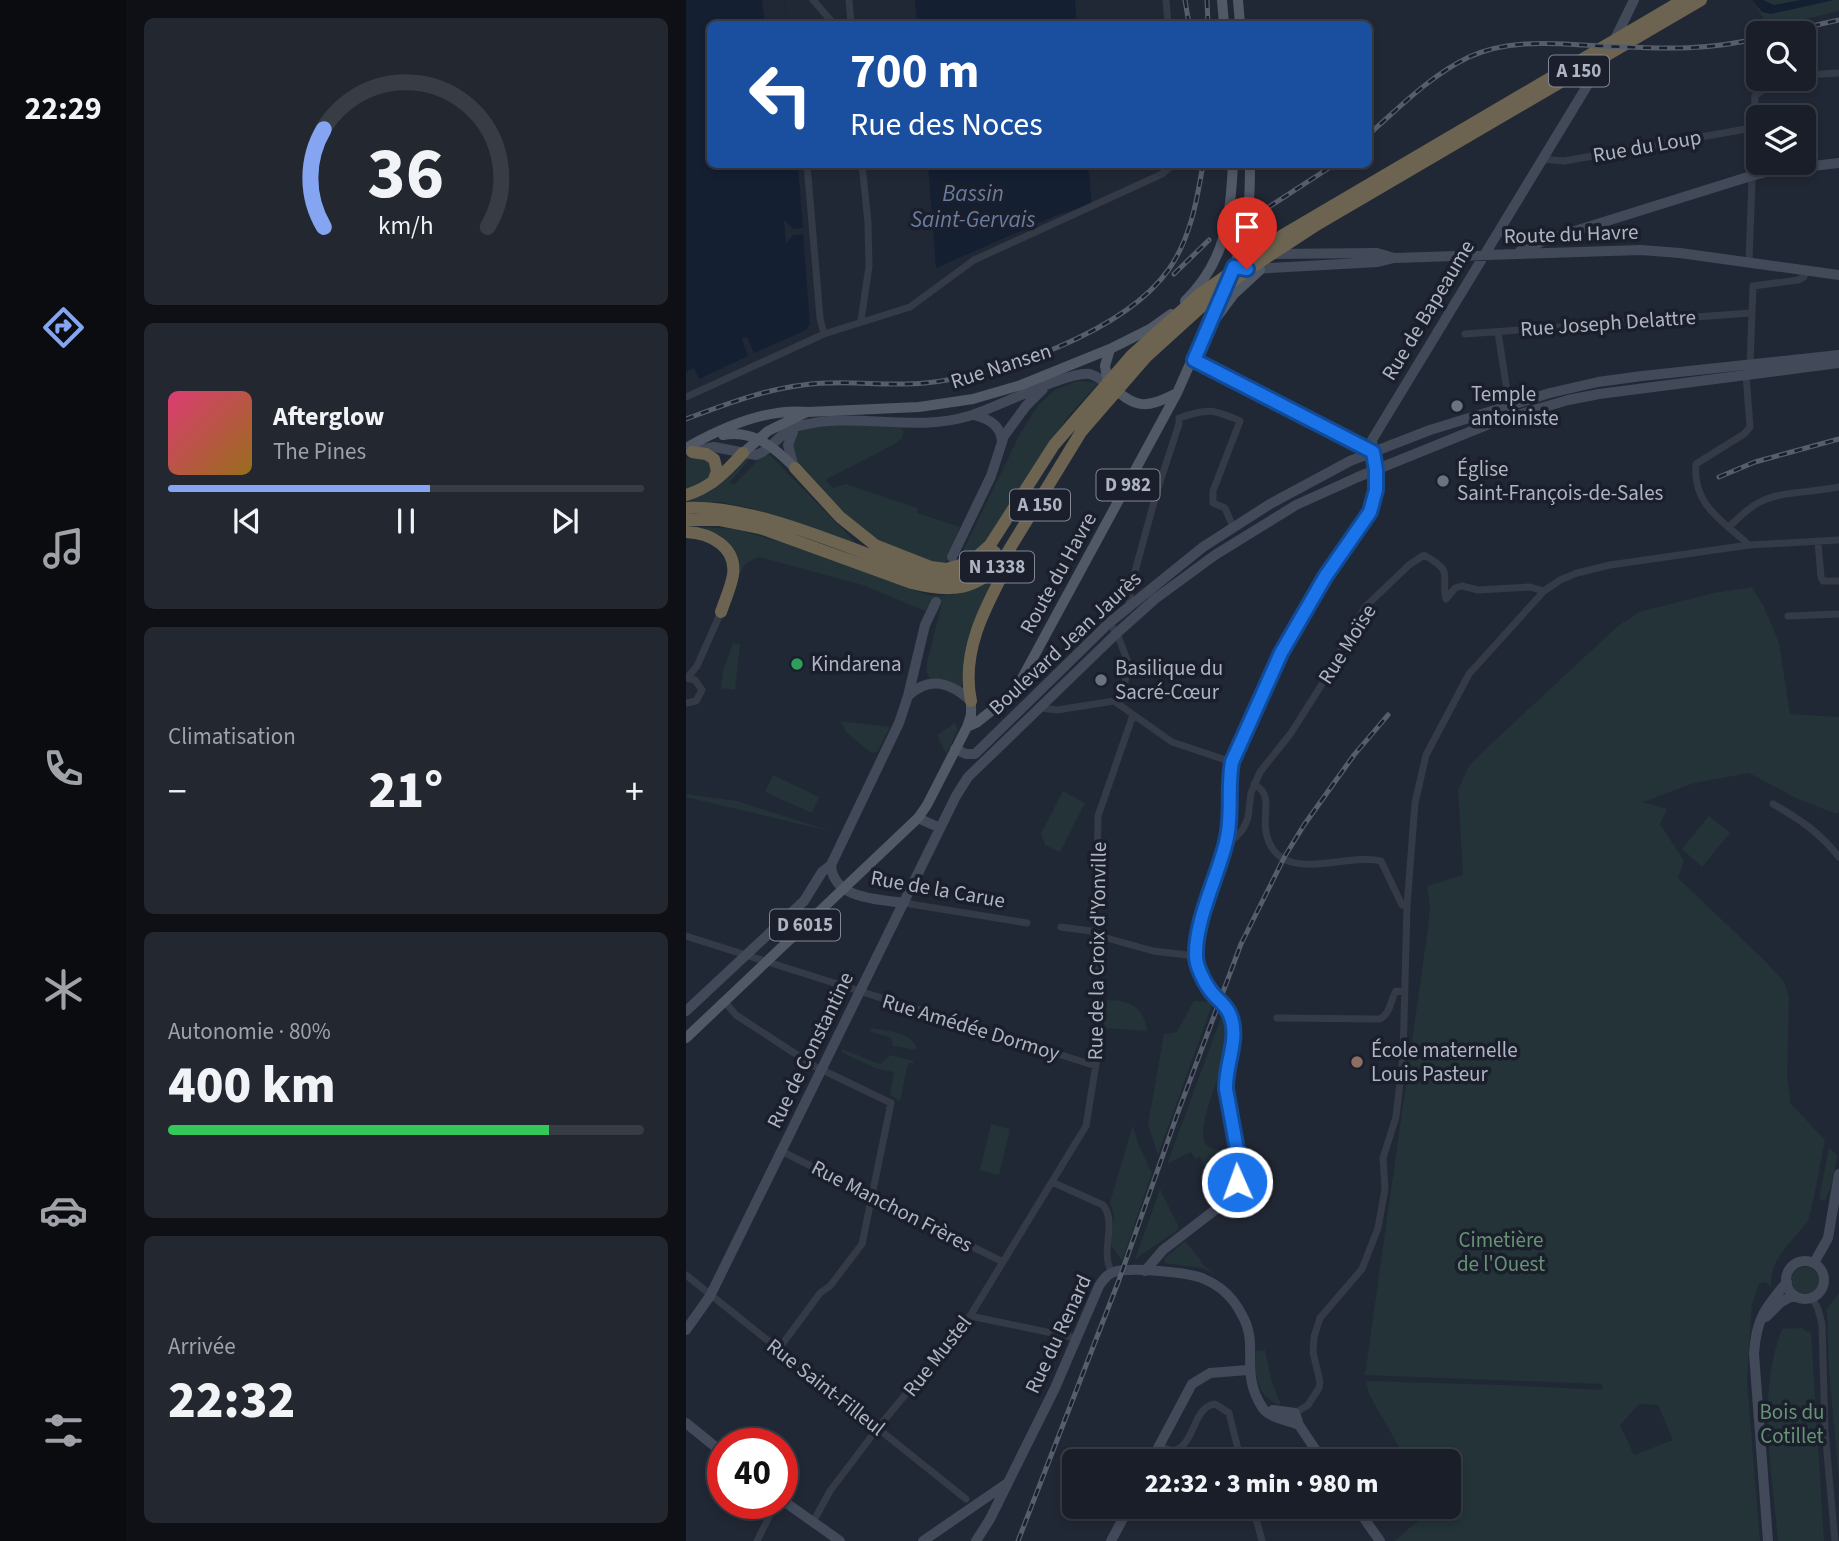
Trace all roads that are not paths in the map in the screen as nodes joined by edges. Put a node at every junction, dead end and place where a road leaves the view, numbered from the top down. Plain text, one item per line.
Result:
1 (813, 0) edge
2 (849, 0) edge
3 (1166, 0) edge
4 (1222, 0) edge
5 (1238, 0) edge
6 (1634, 0) edge
7 (1683, 0) edge
8 (1701, 0) edge
9 (831, 21) edge
10 (851, 21) edge
11 (1168, 21) edge
12 (1224, 21) edge
13 (1240, 21) edge
14 (1839, 73) edge
15 (1816, 74) edge
16 (1746, 129) edge
17 (1542, 159) junction
18 (1839, 163) edge
19 (807, 168) edge
20 (862, 168) edge
21 (1169, 168) edge
22 (1233, 168) edge
23 (1250, 168) edge
24 (1751, 176) junction
25 (1246, 231) junction
26 (1220, 250) junction
27 (1238, 254) junction
28 (1262, 254) junction
29 (1513, 254) junction
30 (1484, 255) junction
31 (1394, 258) junction
32 (1215, 262) junction
33 (1749, 262) junction
34 (1234, 267) junction
35 (1260, 270) junction
36 (1806, 270) junction
37 (1839, 275) edge
38 (1750, 313) junction
39 (861, 321) junction
40 (1206, 331) junction
41 (1498, 332) junction
42 (824, 334) junction
43 (1465, 334) dead end
44 (1110, 349) junction
45 (1839, 355) edge
46 (1194, 360) junction
47 (1073, 363) junction
48 (1839, 363) edge
49 (1748, 370) junction
50 (1047, 385) junction
51 (1106, 386) junction
52 (1177, 393) junction
53 (686, 397) edge
54 (1509, 404) junction
55 (1169, 410) junction
56 (808, 412) junction
57 (974, 415) junction
58 (1091, 415) junction
59 (1179, 418) junction
60 (795, 427) junction
61 (703, 438) junction
62 (759, 439) junction
63 (1002, 442) junction
64 (770, 445) junction
65 (688, 450) edge
66 (743, 453) junction
67 (1375, 461) junction
68 (795, 468) junction
69 (713, 482) junction
70 (1839, 487) edge
71 (686, 495) edge
72 (686, 508) edge
73 (686, 520) edge
74 (1233, 527) junction
75 (1729, 527) junction
76 (686, 532) edge
77 (1839, 540) edge
78 (1818, 542) junction
79 (1749, 545) junction
80 (952, 557) dead end
81 (970, 573) joint
82 (1839, 582) edge
83 (1544, 591) junction
84 (936, 601) dead end
85 (1129, 605) junction
86 (721, 612) joint
87 (1839, 614) edge
88 (1788, 616) dead end
89 (1109, 623) junction
90 (1116, 632) junction
91 (686, 679) edge
92 (908, 696) junction
93 (971, 701) junction
94 (1120, 703) junction
95 (687, 704) edge
96 (1041, 708) junction
97 (1133, 715) junction
98 (967, 727) junction
99 (955, 749) junction
100 (1232, 762) junction
101 (963, 783) joint
102 (1254, 784) junction
103 (1773, 804) dead end
104 (918, 818) junction
105 (940, 828) junction
106 (1226, 843) junction
107 (1839, 857) edge
108 (831, 865) junction
109 (843, 889) junction
110 (904, 903) junction
111 (1407, 906) junction
112 (1027, 923) dead end
113 (1061, 927) dead end
114 (1096, 935) junction
115 (686, 936) edge
116 (746, 955) junction
117 (1196, 956) junction
118 (766, 962) junction
119 (860, 992) junction
120 (1405, 992) junction
121 (724, 1002) junction
122 (686, 1012) edge
123 (1277, 1018) dead end
124 (686, 1038) edge
125 (1096, 1066) junction
126 (821, 1070) junction
127 (781, 1151) junction
128 (1839, 1174) edge
129 (1052, 1182) junction
130 (872, 1196) junction
131 (1003, 1262) junction
132 (1814, 1263) junction
133 (1145, 1271) junction
134 (1112, 1272) junction
135 (686, 1275) edge
136 (1787, 1282) junction
137 (1794, 1295) junction
138 (710, 1296) junction
139 (1812, 1297) junction
140 (970, 1316) junction
141 (686, 1330) edge
142 (1756, 1332) junction
143 (1076, 1338) junction
144 (778, 1350) junction
145 (1248, 1370) junction
146 (1291, 1416) junction
147 (686, 1423) edge
148 (877, 1429) junction
149 (707, 1440) edge
150 (1159, 1446) junction
151 (1157, 1449) edge
152 (1167, 1449) edge
153 (1177, 1449) edge
154 (1238, 1449) edge
155 (1315, 1449) edge
156 (1008, 1482) junction
157 (986, 1498) junction
158 (966, 1499) dead end
159 (1000, 1500) junction
160 (798, 1511) edge
161 (768, 1519) edge
162 (1123, 1519) edge
163 (1256, 1519) edge
164 (1364, 1519) edge
165 (813, 1522) junction
166 (757, 1541) edge
167 (840, 1541) edge
168 (923, 1541) edge
169 (976, 1541) edge
170 (1111, 1541) edge
171 (1262, 1541) edge
172 (1380, 1541) edge
173 (1768, 1541) edge
174 (1835, 1541) edge

1 - 9 street
2 - 10 street
3 - 11 street
4 - 12 main road
5 - 13 main road
6 - 17 street, Rue de Bapeaume
7 - 51 highway, A 150
8 - 58 highway, A 150
14 - 15 street
16 - 17 street, Rue du Loup
17 - 30 street, Rue de Bapeaume
18 - 24 street
19 - 42 street
20 - 39 street
21 - 39 street
22 - 26 main road, Rue Nansen
23 - 25 main road, D 982
24 - 29 street
24 - 33 street
25 - 27 main road, D 982
25 - 28 main road
26 - 27 street, Route du Havre
26 - 32 main road, Rue Nansen
27 - 28 street, Route du Havre
27 - 34 main road, D 982
28 - 31 street, Route du Havre
29 - 30 street, Route du Havre
29 - 33 street, Route du Havre
30 - 31 street, Route du Havre
30 - 67 street, Rue de Bapeaume
31 - 35 street, Route du Havre
32 - 34 street, Route du Havre
32 - 44 main road, Rue Nansen
33 - 36 street, Route du Havre
34 - 35 street, Route du Havre
34 - 40 main road, Route du Havre / D 982
35 - 40 main road
36 - 37 street, Route du Havre
36 - 38 street
38 - 41 street, Rue Joseph Delattre
38 - 49 street
39 - 42 street
40 - 46 main road, Route du Havre / D 982
41 - 43 street, Rue Joseph Delattre
41 - 54 street
42 - 53 street
44 - 47 main road, Rue Nansen
44 - 51 main road
45 - 49 street
46 - 52 main road, Route du Havre / D 982
46 - 67 street
47 - 50 street
47 - 56 main road, Rue Nansen
48 - 49 street
49 - 54 street, Boulevard Jean Jaurès
49 - 67 street, Boulevard Jean Jaurès
49 - 75 street
50 - 51 street, Rue Nansen
50 - 57 street, Rue Nansen
50 - 63 street
51 - 52 main road
51 - 58 highway, A 150
52 - 55 main road, Route du Havre / D 982
54 - 67 street, Boulevard Jean Jaurès
55 - 59 street
55 - 98 main road, Route du Havre / D 982
56 - 61 main road, Rue Nansen
56 - 62 main road
57 - 60 street, Rue Nansen
57 - 63 street
58 - 68 highway
58 - 73 highway, N 1338
58 - 81 highway, A 150
58 - 93 highway, A 150
59 - 74 street
59 - 85 street
60 - 64 street, Rue Nansen
60 - 68 street
61 - 62 main road
61 - 65 main road, Rue Nansen
62 - 64 main road
62 - 66 main road
63 - 80 street
64 - 66 street, Rue Nansen
64 - 68 main road
65 - 66 street, Rue Nansen
65 - 69 highway
66 - 69 highway
67 - 74 street, Boulevard Jean Jaurès
67 - 90 street, Boulevard Jean Jaurès
67 - 100 street
69 - 71 highway
70 - 75 street
72 - 81 highway, N 1338
74 - 85 street, Boulevard Jean Jaurès
75 - 79 street
76 - 86 highway
77 - 78 street
78 - 79 street
78 - 82 street
79 - 83 street
83 - 102 street, Rue Moïse
83 - 111 street
84 - 92 street
85 - 89 street, Boulevard Jean Jaurès
86 - 91 street
87 - 88 street
89 - 90 street
89 - 99 street, Boulevard Jean Jaurès
90 - 94 street
90 - 96 street, Boulevard Jean Jaurès
91 - 95 street
92 - 93 street
92 - 108 street, D 6015
93 - 98 main road, D 6015
94 - 96 street
94 - 97 street
96 - 101 street, Boulevard Jean Jaurès
97 - 100 street
97 - 114 street, Rue de la Croix d'Yonville
98 - 99 main road, D 6015
99 - 104 main road, D 6015
100 - 106 street
101 - 105 street, Rue de Constantine
102 - 106 street, Rue Moïse
102 - 111 street
103 - 107 street
104 - 105 street
104 - 109 main road, D 6015
105 - 110 street, Rue de Constantine
106 - 117 street
108 - 109 street
108 - 116 street, D 6015
109 - 110 street, Rue de la Carue
109 - 118 main road, D 6015
110 - 112 street, Rue de la Carue
110 - 119 street, Rue de Constantine
111 - 120 street
113 - 114 street
114 - 117 street
114 - 125 street, Rue de la Croix d'Yonville
115 - 116 street, Rue Amédée Dormoy
116 - 118 street, Rue Amédée Dormoy
116 - 122 street, D 6015
117 - 133 street
118 - 119 street, Rue Amédée Dormoy
118 - 121 main road, D 6015
119 - 125 street, Rue Amédée Dormoy
119 - 126 street, Rue de Constantine
120 - 123 street
120 - 146 street
121 - 124 main road, D 6015
121 - 126 street
125 - 129 street, Rue de la Croix d'Yonville
126 - 127 street, Rue de Constantine
126 - 130 street
127 - 130 street, Rue Manchon Frères
127 - 138 street, Rue de Constantine
128 - 132 street
129 - 131 street, Rue Mustel
129 - 134 street
130 - 131 street, Rue Manchon Frères
130 - 144 street
131 - 140 street, Rue Mustel
132 - 136 street
132 - 139 street
133 - 134 street, Rue du Renard
133 - 145 street, Rue du Renard
134 - 143 street, Rue du Renard
135 - 138 street, Rue Saint-Filleul
136 - 137 street
136 - 142 street
137 - 139 street
137 - 142 street
138 - 141 street, Rue de Constantine
138 - 144 street, Rue Saint-Filleul
139 - 174 street
140 - 143 street
140 - 148 street, Rue Mustel
142 - 173 street
143 - 156 street, Rue du Renard
144 - 148 street, Rue Saint-Filleul
145 - 146 street
145 - 150 street
146 - 155 street
147 - 149 street
148 - 158 street, Rue Saint-Filleul
148 - 165 street, Rue Mustel
150 - 151 street
150 - 152 street
153 - 154 street
156 - 157 street
156 - 159 street, Rue du Renard
157 - 159 street
157 - 168 street
159 - 169 street, Rue du Renard
160 - 165 street
161 - 166 street
162 - 170 street
163 - 171 street
164 - 172 street
165 - 167 street

